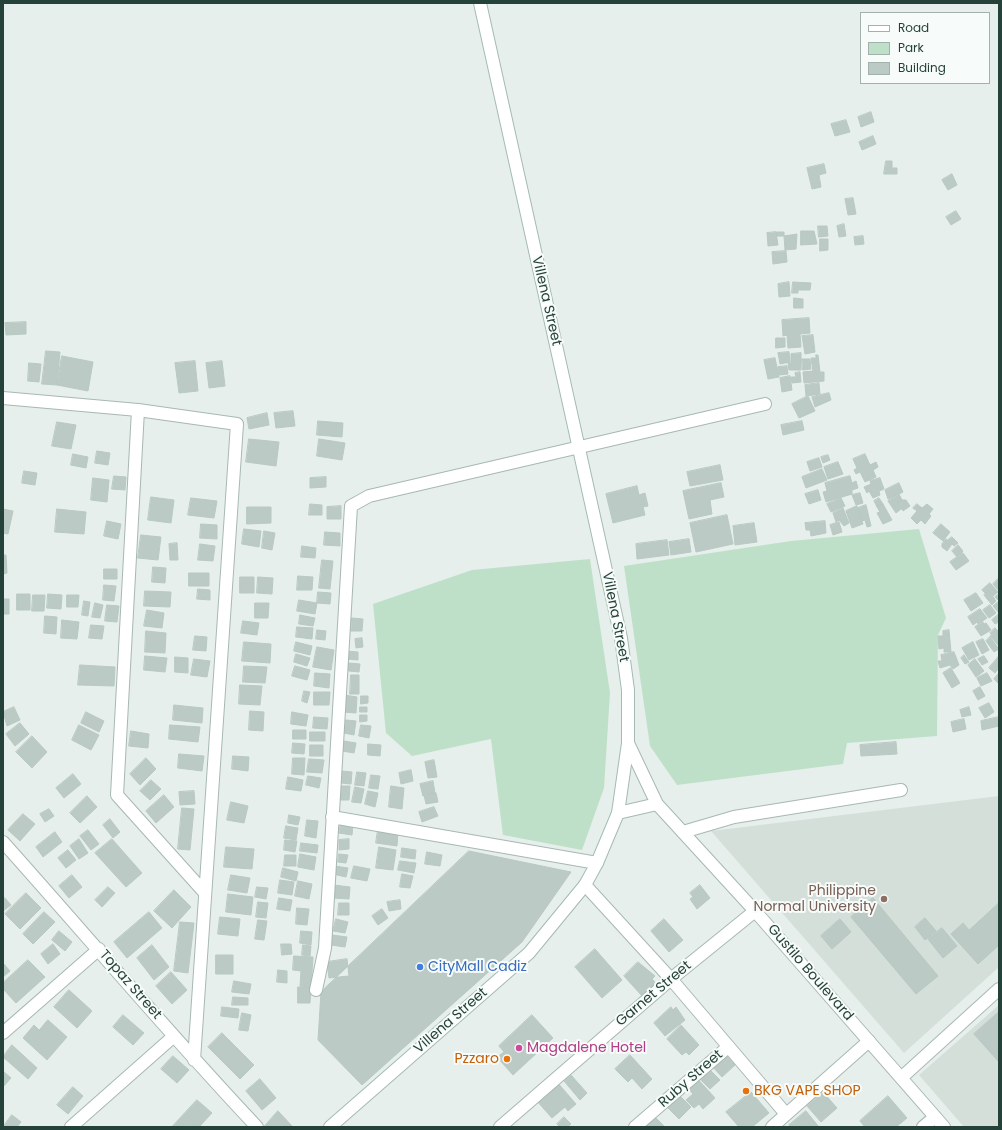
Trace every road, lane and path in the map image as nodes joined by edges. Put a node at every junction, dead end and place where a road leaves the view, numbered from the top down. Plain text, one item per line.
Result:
1 (480, 3) edge
2 (3, 398) edge
3 (765, 404) dead end
4 (138, 410) junction
5 (579, 448) junction
6 (628, 744) junction
7 (901, 790) dead end
8 (657, 804) junction
9 (618, 813) junction
10 (332, 817) junction
11 (683, 832) junction
12 (3, 842) edge
13 (597, 863) junction
14 (585, 885) junction
15 (205, 893) junction
16 (755, 911) junction
17 (99, 949) junction
18 (671, 979) junction
19 (999, 988) edge
20 (316, 990) dead end
21 (4, 1029) edge
22 (174, 1036) junction
23 (869, 1041) junction
24 (728, 1047) junction
25 (194, 1060) junction
26 (901, 1078) junction
27 (786, 1114) junction
28 (935, 1117) junction
29 (71, 1127) edge
30 (257, 1127) edge
31 (330, 1127) edge
32 (500, 1127) edge
33 (635, 1127) edge
34 (772, 1127) edge
35 (923, 1127) edge
36 (944, 1127) edge

1 - 5 street, Villena Street
2 - 4 street
3 - 5 street
4 - 15 street
4 - 15 street
5 - 6 street, Villena Street
5 - 10 street
6 - 8 street, Gustilo Boulevard
6 - 9 street, Villena Street
7 - 11 street
8 - 9 street
8 - 11 street, Gustilo Boulevard
9 - 13 street, Villena Street
10 - 13 street
10 - 20 street
11 - 16 street, Gustilo Boulevard
12 - 17 street, Topaz Street
13 - 14 street, Villena Street
14 - 18 street
14 - 31 street, Villena Street
15 - 25 street
16 - 18 street, Garnet Street
16 - 23 street, Gustilo Boulevard
17 - 21 street
17 - 22 street, Topaz Street
18 - 24 street
18 - 32 street, Garnet Street
19 - 26 street
22 - 25 street, Topaz Street
22 - 29 street
23 - 26 street, Gustilo Boulevard
23 - 27 street
24 - 27 street
24 - 33 street, Ruby Street
25 - 30 street, Topaz Street
26 - 28 street, Gustilo Boulevard
27 - 34 street
28 - 35 street
28 - 36 street, Gustilo Boulevard

